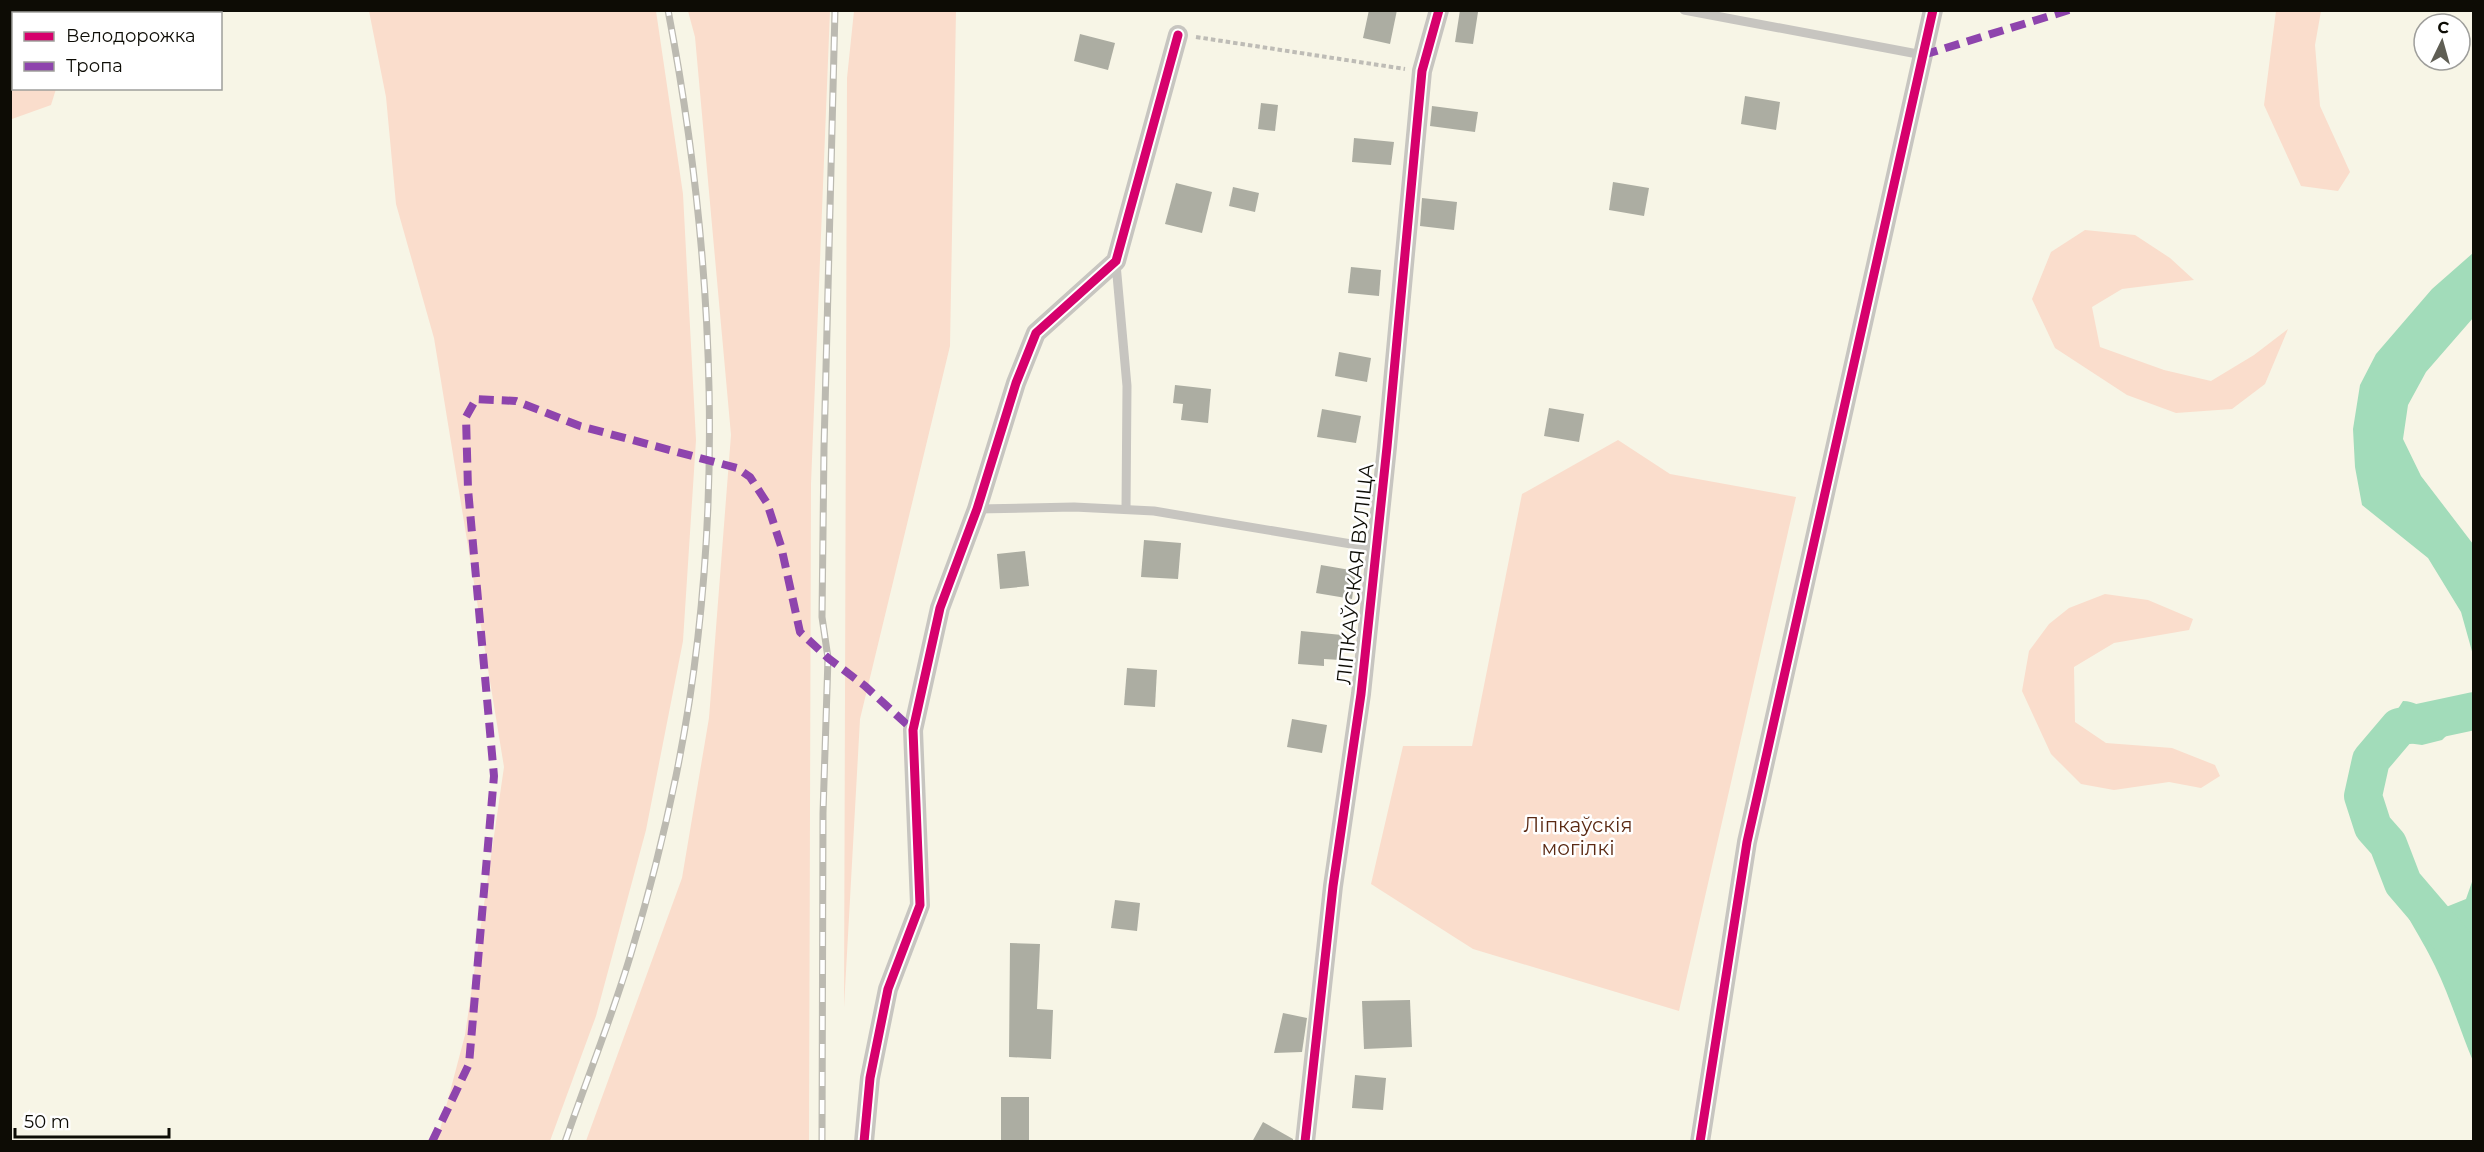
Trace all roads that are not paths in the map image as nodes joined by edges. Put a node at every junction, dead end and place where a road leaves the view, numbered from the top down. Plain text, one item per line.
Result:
1 (1439, 10) edge
2 (1684, 10) edge
3 (1933, 10) edge
4 (1178, 35) road end
5 (1923, 56) junction
6 (1116, 261) junction
7 (977, 509) junction
8 (1126, 509) junction
9 (1375, 548) junction
10 (864, 1142) edge
11 (1305, 1142) edge
12 (1700, 1142) edge

1 - 9 street, ЛІПКАЎСКАЯ ВУЛІЦА
2 - 5 lane
3 - 5 street
4 - 6 street
5 - 12 street
6 - 7 street
6 - 8 lane
7 - 8 lane
7 - 10 street
8 - 9 lane
9 - 11 street, ЛІПКАЎСКАЯ ВУЛІЦА

